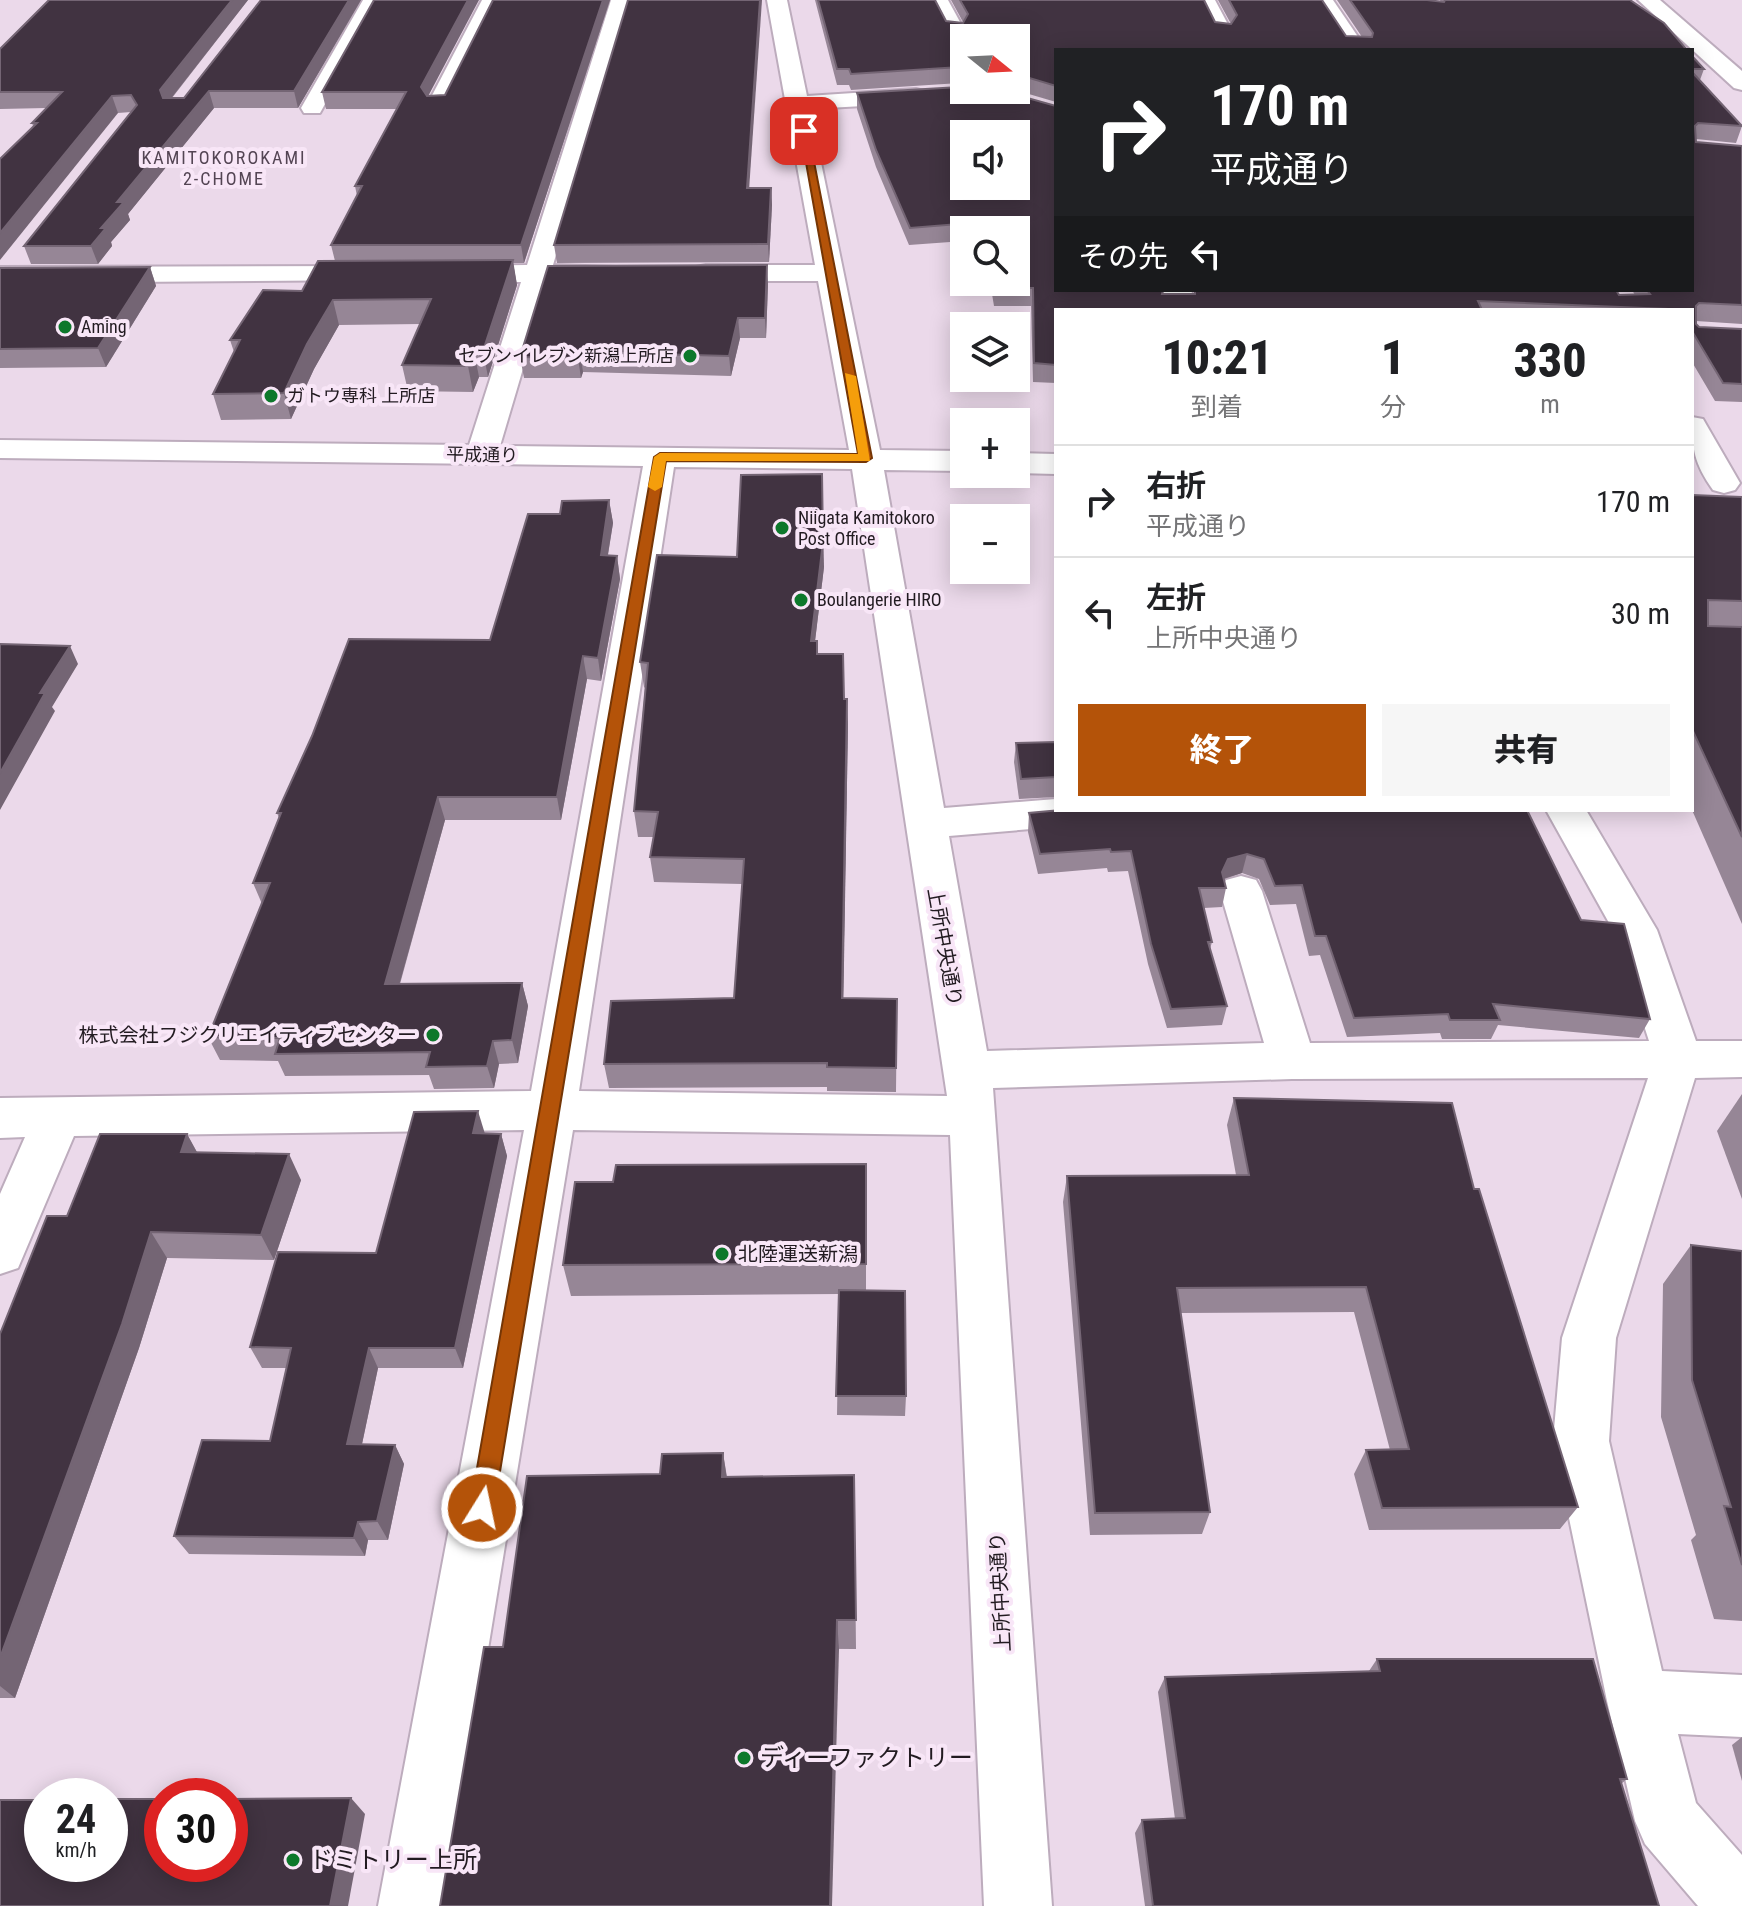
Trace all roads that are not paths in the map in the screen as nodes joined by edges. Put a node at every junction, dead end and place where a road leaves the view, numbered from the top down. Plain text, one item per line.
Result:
1 (373, 0) edge
2 (492, 0) edge
3 (621, 0) edge
4 (777, 0) edge
5 (938, 0) edge
6 (1205, 0) edge
7 (1323, 0) edge
8 (1648, 0) edge
9 (951, 24) edge
10 (1222, 32) edge
11 (1355, 48) edge
12 (1742, 83) edge
13 (945, 94) edge
14 (798, 103) junction
15 (438, 105) edge
16 (312, 108) dead end
17 (24, 251) dead end
18 (539, 273) junction
19 (631, 273) edge
20 (677, 273) edge
21 (830, 273) junction
22 (398, 274) edge
23 (429, 274) edge
24 (2, 275) edge
25 (1694, 430) edge
26 (0, 449) edge
27 (482, 455) junction
28 (660, 457) junction
29 (866, 458) junction
30 (950, 461) edge
31 (1030, 463) edge
32 (1054, 464) edge
33 (1719, 483) edge
34 (1066, 812) edge
35 (1567, 812) edge
36 (924, 824) junction
37 (1241, 891) dead end
38 (1678, 1057) junction
39 (1742, 1059) edge
40 (1292, 1061) junction
41 (966, 1070) junction
42 (552, 1110) junction
43 (973, 1116) junction
44 (0, 1118) edge
45 (58, 1118) junction
46 (0, 1252) edge
47 (1638, 1701) junction
48 (1742, 1706) edge
49 (412, 1906) edge
50 (1018, 1906) edge
51 (1742, 1906) edge

1 - 16 street
2 - 15 street
3 - 18 street
4 - 14 street, 上所中央通り
5 - 9 street
6 - 10 street
7 - 11 street
8 - 12 street
13 - 14 street
14 - 21 street, 上所中央通り
17 - 24 street
18 - 19 street
18 - 23 street
18 - 27 street
20 - 21 street
21 - 29 street, 上所中央通り
22 - 24 street
25 - 33 street
26 - 27 street, 平成通り
27 - 28 street, 平成通り
28 - 29 street, 平成通り
28 - 42 street
29 - 30 street, 平成通り
29 - 36 street, 上所中央通り
31 - 32 street
34 - 36 street
35 - 38 street
36 - 41 street, 上所中央通り
37 - 40 street
38 - 39 street
38 - 40 street
38 - 47 street
40 - 41 street
41 - 43 street, 上所中央通り
42 - 43 street
42 - 45 street
42 - 49 street
43 - 50 street, 上所中央通り
44 - 45 street
45 - 46 street
47 - 48 street
47 - 51 street

